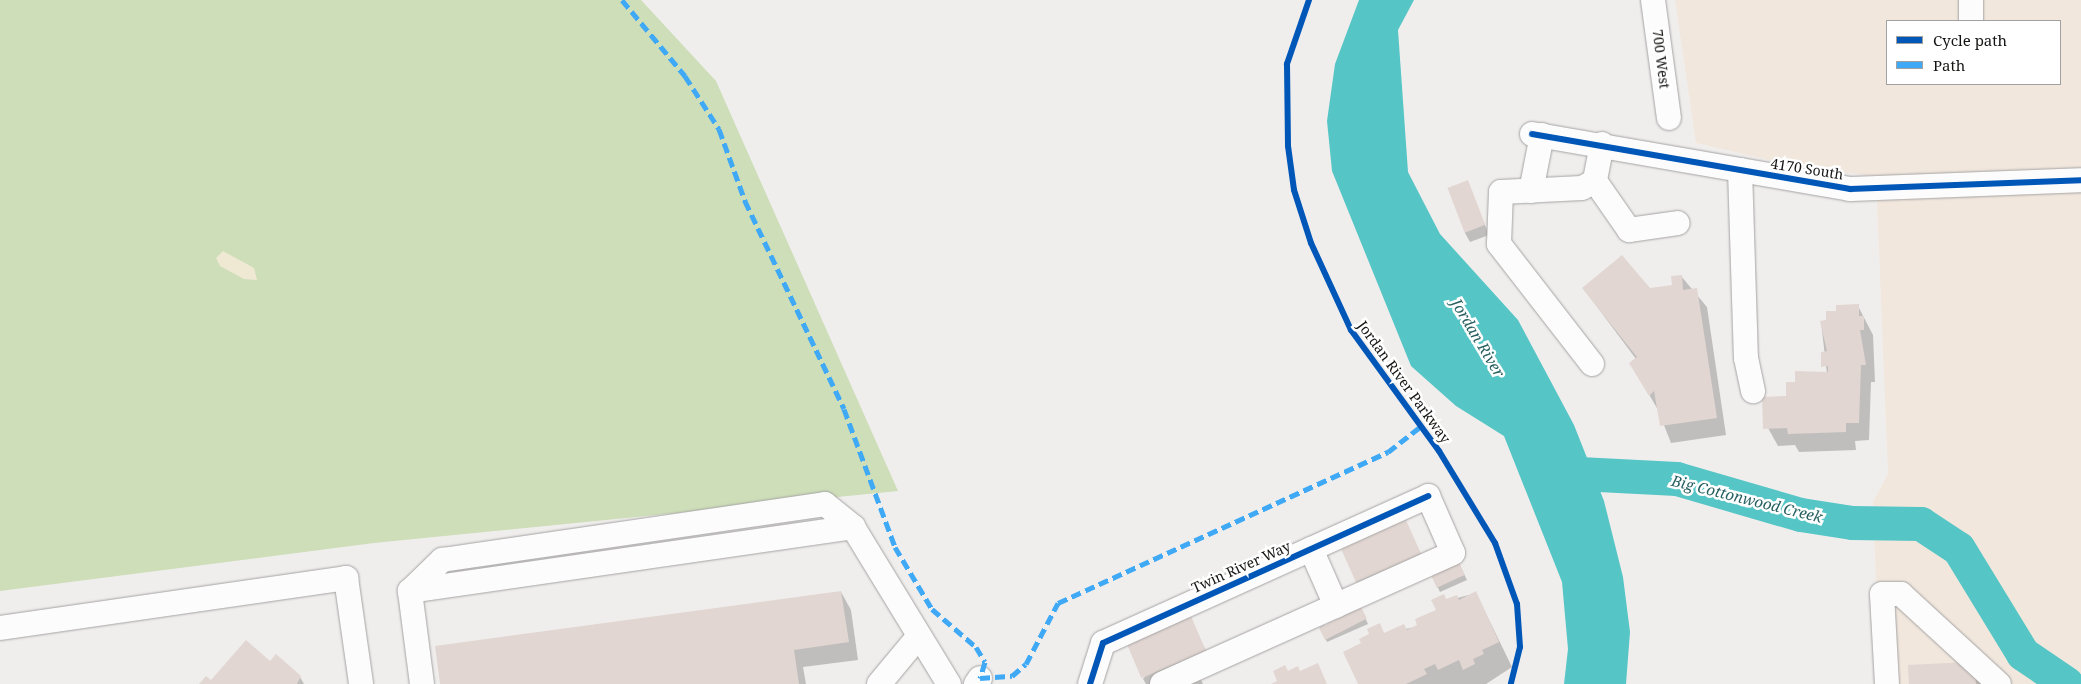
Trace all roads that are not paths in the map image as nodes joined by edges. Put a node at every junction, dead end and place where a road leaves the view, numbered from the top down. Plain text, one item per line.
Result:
1 (1654, 0) edge
2 (1971, 0) edge
3 (1971, 20) edge
4 (1669, 118) dead end
5 (1602, 144) junction
6 (1740, 170) junction
7 (2081, 180) edge
8 (1595, 181) junction
9 (1530, 191) junction
10 (1678, 223) dead end
11 (1592, 364) dead end
12 (1753, 391) dead end
13 (1311, 549) junction
14 (1336, 606) junction
15 (0, 628) edge
16 (918, 637) junction
17 (1093, 683) edge
18 (361, 684) edge
19 (422, 684) edge
20 (879, 684) edge
21 (949, 684) edge
22 (1162, 684) edge
23 (1888, 684) edge
24 (1999, 684) edge

1 - 4 street, 700 West
2 - 3 street
5 - 6 street, 4170 South
5 - 8 street
5 - 9 street, 4170 South
6 - 7 street, 4170 South
6 - 12 street
8 - 9 street
8 - 10 street
9 - 11 street
13 - 14 street
13 - 14 street, Twin River Way
13 - 17 street, Twin River Way
14 - 22 street
15 - 18 street
16 - 19 street
16 - 20 street
16 - 21 street
23 - 24 street

